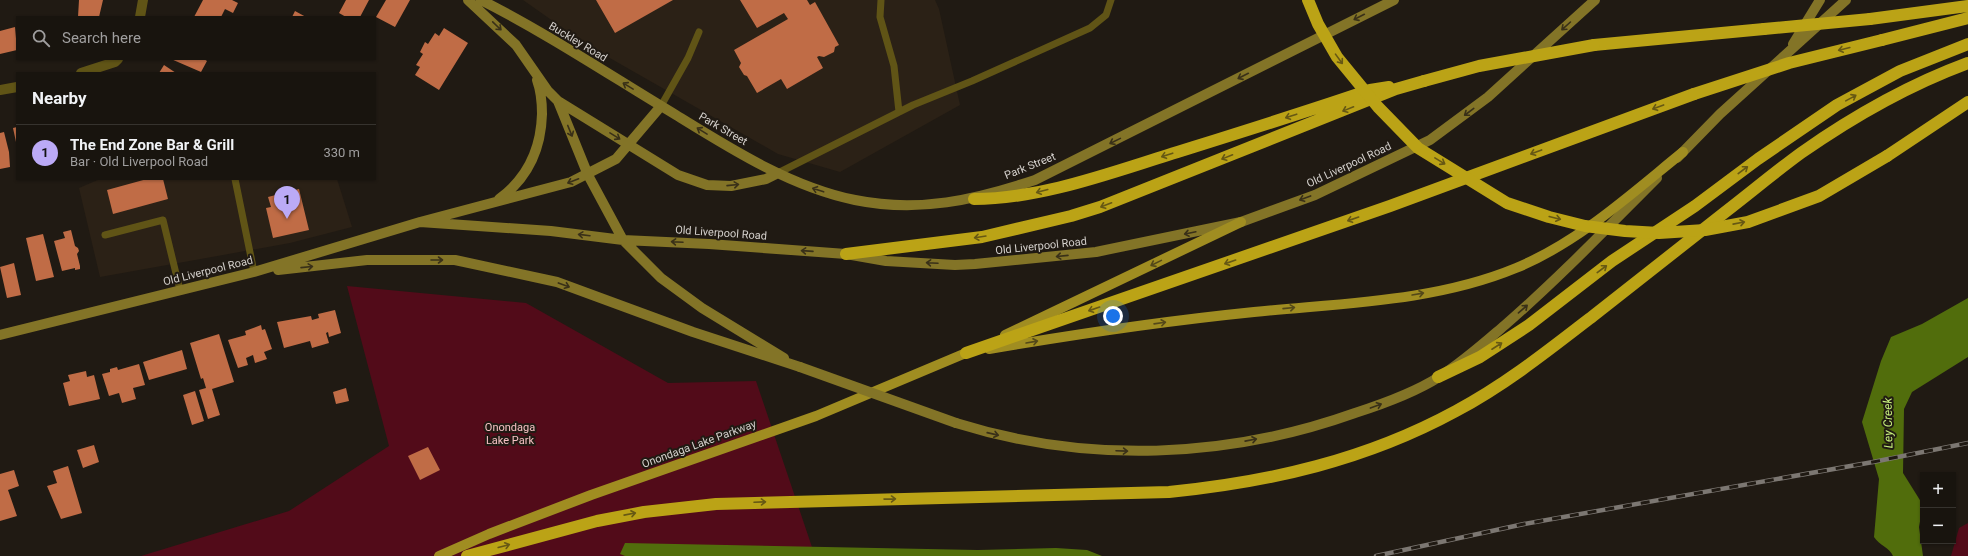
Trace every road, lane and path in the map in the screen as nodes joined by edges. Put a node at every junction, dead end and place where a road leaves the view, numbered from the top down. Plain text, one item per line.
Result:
1 (143, 0) edge
2 (468, 0) edge
3 (481, 0) edge
4 (881, 0) edge
5 (1111, 0) edge
6 (1308, 0) edge
7 (1394, 0) edge
8 (1595, 0) edge
9 (1820, 0) edge
10 (1846, 0) edge
11 (1968, 6) edge
12 (140, 16) edge
13 (1968, 18) edge
14 (699, 32) dead end
15 (1968, 44) edge
16 (1787, 54) junction
17 (117, 60) edge
18 (1968, 63) edge
19 (530, 64) junction
20 (84, 72) edge
21 (1424, 81) junction
22 (16, 87) edge
23 (0, 90) edge
24 (558, 101) junction
25 (1968, 102) edge
26 (661, 106) junction
27 (899, 112) junction
28 (628, 144) junction
29 (1683, 152) junction
30 (778, 173) junction
31 (588, 174) junction
32 (235, 180) edge
33 (974, 199) junction
34 (494, 203) junction
35 (420, 222) junction
36 (1242, 222) junction
37 (105, 235) dead end
38 (623, 240) junction
39 (846, 254) junction
40 (254, 272) junction
41 (180, 290) junction
42 (0, 335) edge
43 (966, 354) junction
44 (800, 368) junction
45 (1438, 377) junction
46 (440, 556) edge
47 (467, 556) edge

1 - 12 street
2 -> 19 main road
26 -> 3 main road, Buckley Road
4 - 27 lane
5 - 27 lane
6 -> 25 highway, bridge
7 -> 33 main road, Park Street
8 -> 36 main road, Old Liverpool Road
9 - 16 main road
10 - 16 main road
11 - 21 highway, bridge
13 -> 43 highway, bridge
14 - 26 lane
45 -> 15 highway
16 - 29 main road
17 - 20 street
47 -> 18 highway
19 - 24 main road
19 - 34 main road
21 -> 33 highway
21 -> 39 highway
22 - 23 street
24 -> 28 main road
24 -> 31 main road
26 - 28 main road, Old Liverpool Road
30 -> 26 main road, Park Street
27 - 30 lane
28 -> 30 main road
28 - 31 main road, Old Liverpool Road
43 -> 29 main road
45 -> 29 main road
33 -> 30 main road, Park Street
31 -> 34 main road, Old Liverpool Road
31 - 38 main road
32 - 40 lane
34 - 35 main road, Old Liverpool Road
38 -> 35 main road, Old Liverpool Road
35 - 40 main road, Old Liverpool Road
36 -> 39 main road, Old Liverpool Road
36 -> 43 main road
37 - 41 lane
39 -> 38 main road, Old Liverpool Road
38 - 44 main road
40 - 41 main road, Old Liverpool Road
40 -> 44 main road
41 - 42 main road, Old Liverpool Road
43 - 46 main road, Onondaga Lake Parkway
44 -> 45 main road, bridge

